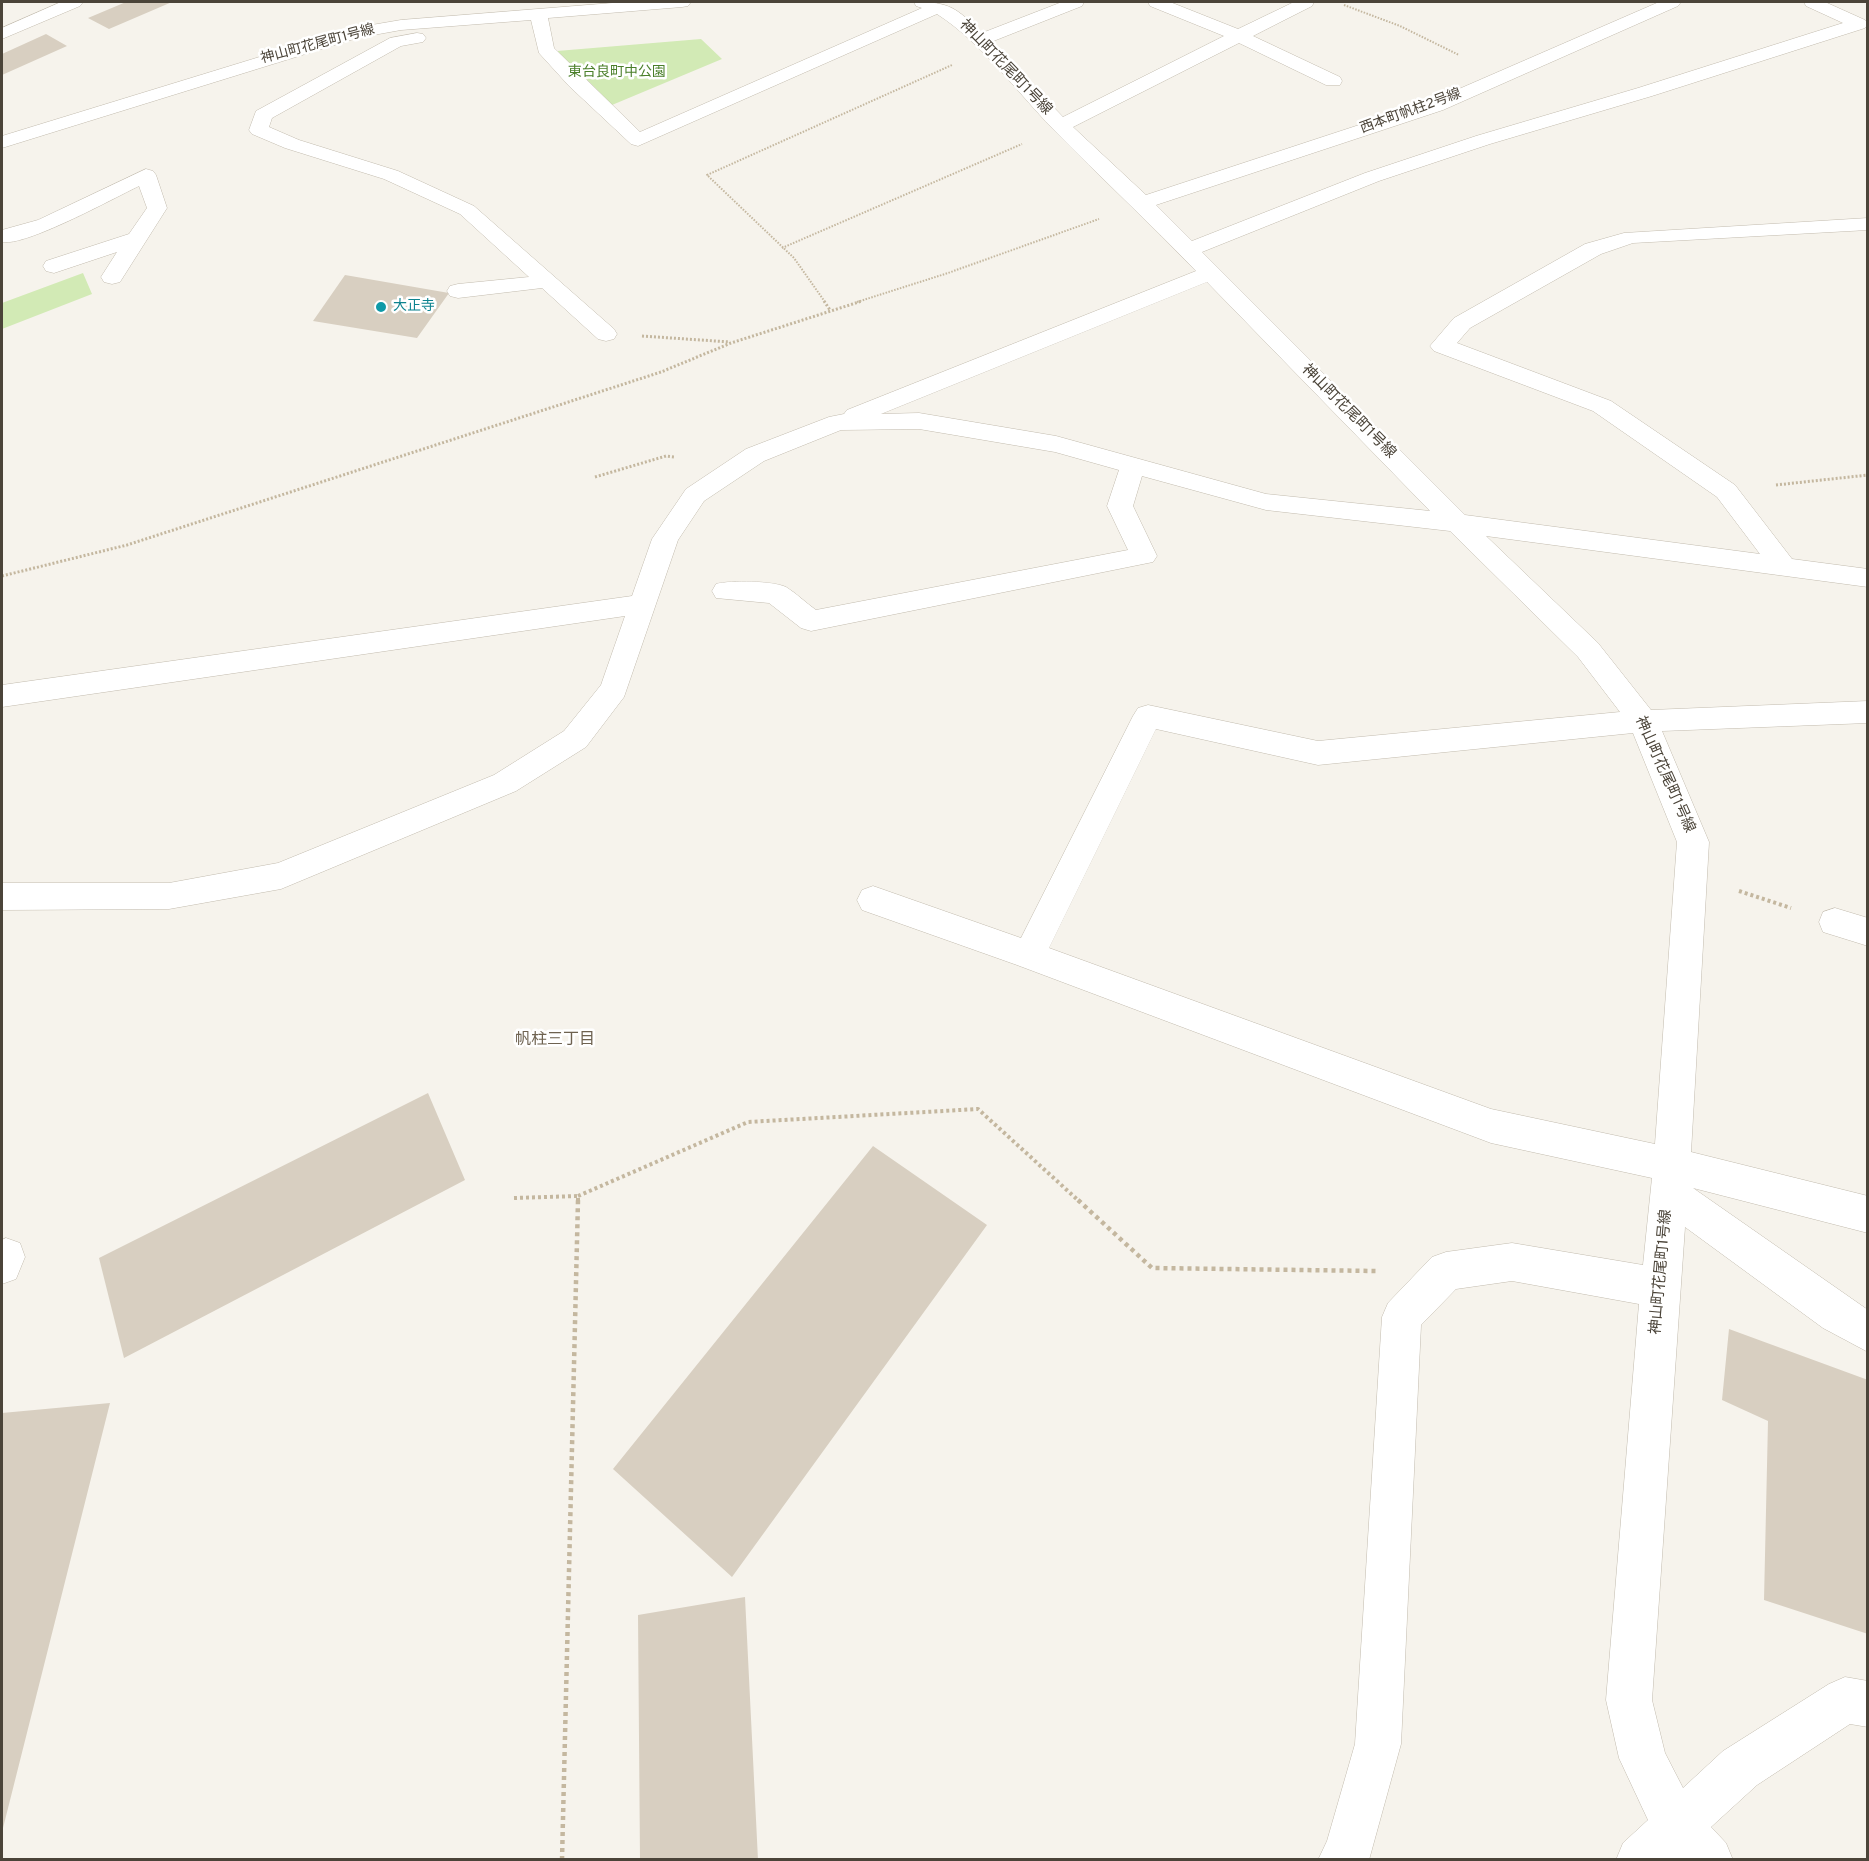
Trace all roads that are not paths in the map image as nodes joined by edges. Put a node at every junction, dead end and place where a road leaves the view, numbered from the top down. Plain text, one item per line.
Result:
1 (74, 2) edge
2 (682, 2) edge
3 (1076, 2) edge
4 (1156, 2) edge
5 (1306, 2) edge
6 (1672, 2) edge
7 (1812, 2) edge
8 (930, 4) edge
9 (539, 14) junction
10 (466, 20) junction
11 (2, 34) edge
12 (1239, 36) junction
13 (979, 40) junction
14 (1333, 81) dead end
15 (1061, 126) junction
16 (2, 142) edge
17 (1142, 203) junction
18 (1864, 228) edge
19 (3, 237) edge
20 (139, 238) junction
21 (1188, 250) junction
22 (54, 266) dead end
23 (1210, 273) junction
24 (112, 278) dead end
25 (548, 281) junction
26 (458, 291) dead end
27 (606, 334) road end
28 (838, 422) junction
29 (1133, 465) junction
30 (1457, 524) junction
31 (1785, 568) junction
32 (1868, 578) edge
33 (726, 591) dead end
34 (642, 604) junction
35 (2, 696) edge
36 (1868, 712) edge
37 (1643, 721) junction
38 (2, 897) edge
39 (873, 900) dead end
40 (1835, 922) road end
41 (1868, 932) edge
42 (1029, 955) junction
43 (1671, 1179) junction
44 (1868, 1215) edge
45 (1660, 1288) junction
46 (1868, 1332) edge
47 (1868, 1704) edge
48 (1693, 1844) edge
49 (1342, 1860) edge
50 (1640, 1860) edge

1 - 11 street
2 - 9 street, 神山町花尾町1号線
3 - 13 street
4 - 12 street
5 - 12 street
6 - 17 street, 西本町帆柱2号線
7 - 21 street
8 - 9 street
8 - 13 street, 神山町花尾町1号線
9 - 10 street, 神山町花尾町1号線
10 - 16 street, 神山町花尾町1号線
10 - 25 street
12 - 14 street
12 - 15 street
13 - 15 street, 神山町花尾町1号線
15 - 17 street, 神山町花尾町1号線
17 - 21 street, 神山町花尾町1号線
18 - 31 street
19 - 20 street
20 - 22 street
20 - 24 street
21 - 23 street, 神山町花尾町1号線
23 - 28 street
23 - 30 street, 神山町花尾町1号線
25 - 26 street
25 - 27 street
28 - 29 street
28 - 34 street
29 - 30 street
29 - 33 street
30 - 31 street
30 - 37 street, 神山町花尾町1号線
31 - 32 street
34 - 35 street
34 - 38 street
36 - 37 street
37 - 42 street
37 - 43 street, 神山町花尾町1号線
39 - 42 street
40 - 41 street
42 - 43 street
43 - 44 street
43 - 45 street, 神山町花尾町1号線
43 - 46 street
45 - 48 street, 神山町花尾町1号線
45 - 49 street
47 - 48 street
48 - 50 street

